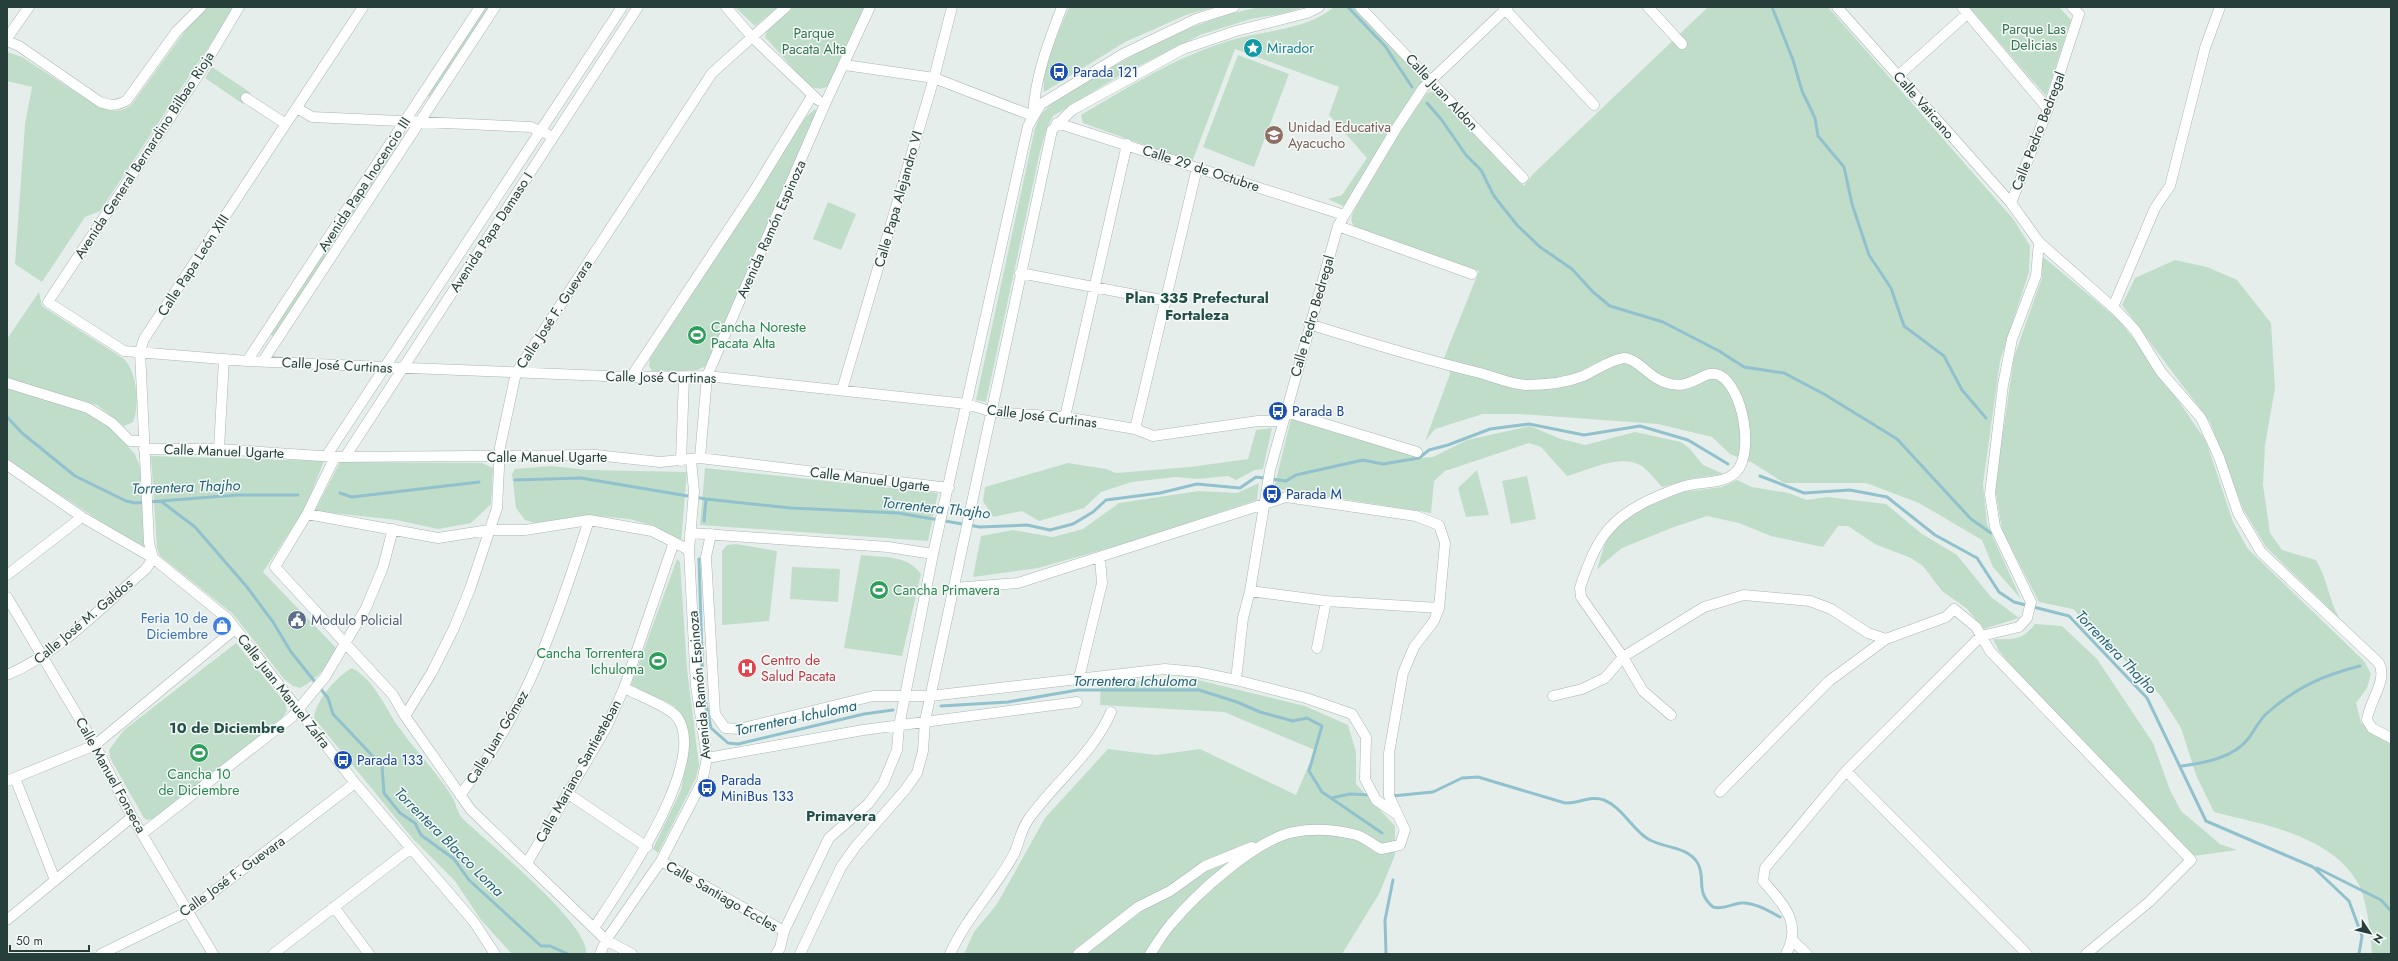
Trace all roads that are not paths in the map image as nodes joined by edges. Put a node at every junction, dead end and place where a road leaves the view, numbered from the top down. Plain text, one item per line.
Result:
1 (29, 7) edge
2 (200, 7) edge
3 (239, 7) edge
4 (363, 7) edge
5 (480, 7) edge
6 (495, 7) edge
7 (622, 7) edge
8 (638, 7) edge
9 (726, 7) edge
10 (786, 7) edge
11 (870, 7) edge
12 (952, 7) edge
13 (1062, 7) edge
14 (1234, 7) edge
15 (1319, 7) edge
16 (1360, 7) edge
17 (1648, 7) edge
18 (1837, 7) edge
19 (2220, 7) edge
20 (1505, 8) edge
21 (1964, 10) edge
22 (2076, 10) edge
23 (752, 37) junction
24 (7, 40) edge
25 (1682, 44) dead end
26 (845, 65) junction
27 (1899, 75) junction
28 (934, 78) junction
29 (1430, 80) junction
30 (812, 96) junction
31 (246, 98) dead end
32 (825, 104) junction
33 (1594, 105) dead end
34 (297, 108) junction
35 (2048, 109) junction
36 (1033, 116) junction
37 (418, 121) junction
38 (404, 122) junction
39 (1057, 123) junction
40 (286, 124) junction
41 (541, 131) junction
42 (552, 137) junction
43 (1127, 144) junction
44 (1197, 168) junction
45 (1523, 178) dead end
46 (2011, 203) junction
47 (1344, 215) junction
48 (1338, 226) junction
49 (2039, 242) junction
50 (1020, 273) junction
51 (1472, 274) dead end
52 (1093, 288) junction
53 (1167, 300) junction
54 (48, 302) joint
55 (2112, 307) junction
56 (1309, 324) junction
57 (140, 351) junction
58 (224, 359) junction
59 (247, 361) junction
60 (263, 361) junction
61 (384, 367) junction
62 (403, 368) junction
63 (516, 373) junction
64 (707, 376) junction
65 (631, 377) junction
66 (684, 377) junction
67 (7, 383) edge
68 (842, 390) junction
69 (967, 404) junction
70 (992, 412) junction
71 (1065, 417) junction
72 (1284, 417) junction
73 (1136, 428) junction
74 (144, 445) junction
75 (219, 449) junction
76 (1417, 452) dead end
77 (336, 456) junction
78 (500, 456) junction
79 (695, 459) junction
80 (681, 461) junction
81 (7, 466) edge
82 (949, 488) junction
83 (1265, 503) junction
84 (308, 514) junction
85 (82, 517) junction
86 (589, 520) junction
87 (393, 529) junction
88 (489, 530) junction
89 (690, 533) junction
90 (711, 534) junction
91 (674, 542) junction
92 (689, 550) junction
93 (933, 554) junction
94 (153, 558) junction
95 (1100, 558) junction
96 (7, 575) edge
97 (954, 588) junction
98 (1250, 591) junction
99 (7, 597) edge
100 (1326, 601) junction
101 (1439, 608) junction
102 (236, 629) junction
103 (1981, 636) junction
104 (1886, 639) junction
105 (346, 641) junction
106 (1317, 648) dead end
107 (42, 657) junction
108 (1623, 657) junction
109 (7, 675) edge
110 (1079, 678) junction
111 (1236, 680) junction
112 (624, 688) junction
113 (930, 696) junction
114 (1553, 696) dead end
115 (905, 697) junction
116 (1077, 702) dead end
117 (299, 709) junction
118 (1111, 712) dead end
119 (1671, 715) dead end
120 (404, 716) junction
121 (925, 721) junction
122 (898, 726) junction
123 (2391, 738) edge
124 (95, 745) junction
125 (707, 758) junction
126 (1846, 771) junction
127 (11, 779) edge
128 (355, 783) junction
129 (1720, 792) dead end
130 (567, 793) junction
131 (460, 795) junction
132 (1399, 816) junction
133 (132, 817) junction
134 (143, 833) junction
135 (1270, 841) junction
136 (647, 847) junction
137 (410, 849) junction
138 (661, 860) junction
139 (527, 863) junction
140 (55, 880) junction
141 (334, 907) junction
142 (187, 912) junction
143 (7, 920) edge
144 (594, 928) junction
145 (784, 931) junction
146 (606, 940) junction
147 (1793, 942) junction
148 (101, 954) edge
149 (213, 954) edge
150 (273, 954) edge
151 (369, 954) edge
152 (495, 954) edge
153 (600, 954) edge
154 (632, 954) edge
155 (776, 954) edge
156 (800, 954) edge
157 (950, 954) edge
158 (1078, 954) edge
159 (1150, 954) edge
160 (1786, 954) edge
161 (1807, 954) edge
162 (2027, 954) edge
163 (2086, 954) edge

1 - 24 street
2 - 24 street
3 - 54 street, Avenida General Bernardino Bilbao Rioja
4 - 34 street, Calle Papa León XIII
5 - 38 street, Avenida Papa Inocencio III
6 - 37 street, Avenida Papa Inocencio III
7 - 41 street, Avenida Papa Damaso I
8 - 42 street, Avenida Papa Damaso I
9 - 23 street
10 - 23 street, Calle José F. Guevara
11 - 26 street, Avenida Ramón Espinoza
12 - 28 street, Calle Papa Alejandro VI
13 - 36 street
14 - 36 street
15 - 39 street
16 - 29 street, Calle Juan Aldon
17 - 25 street
18 - 27 street, Calle Vaticano
19 - 55 street
20 - 29 street, Calle Pedro Bedregal
20 - 33 street
21 - 27 street
21 - 35 street
22 - 35 street, Calle Pedro Bedregal
23 - 30 street
23 - 63 street, Calle José F. Guevara
26 - 28 street
26 - 32 street, Avenida Ramón Espinoza
27 - 46 street, Calle Vaticano
28 - 36 street
28 - 68 street, Calle Papa Alejandro VI
29 - 45 street, Calle Juan Aldon
29 - 47 street, Calle Pedro Bedregal
30 - 32 street
30 - 65 street, Avenida Ramón Espinoza
31 - 40 street
32 - 64 street, Avenida Ramón Espinoza
34 - 38 street
34 - 40 street, Calle Papa León XIII
35 - 46 street, Calle Pedro Bedregal
36 - 69 street
37 - 38 street
37 - 41 street
37 - 60 street, Avenida Papa Inocencio III
38 - 59 street, Avenida Papa Inocencio III
39 - 43 street, Calle 29 de Octubre
39 - 50 street
40 - 57 street, Calle Papa León XIII
41 - 42 street
41 - 61 street, Avenida Papa Damaso I
42 - 62 street, Avenida Papa Damaso I
43 - 44 street, Calle 29 de Octubre
43 - 52 street
44 - 47 street, Calle 29 de Octubre
44 - 53 street
46 - 49 street, Calle Vaticano
47 - 48 street, Calle Pedro Bedregal
48 - 51 street
48 - 56 street, Calle Pedro Bedregal
49 - 55 street, Calle Vaticano
49 - 103 street
50 - 52 street
50 - 70 street
52 - 53 street
52 - 71 street
53 - 73 street
54 - 57 street, Calle José Curtinas
55 - 123 street, Calle Vaticano
56 - 72 street, Calle Pedro Bedregal
56 - 108 street
57 - 58 street, Calle José Curtinas
57 - 74 street, Calle Papa León XIII
58 - 59 street, Calle José Curtinas
58 - 75 street
59 - 60 street, Calle José Curtinas
60 - 61 street, Calle José Curtinas
61 - 62 street, Calle José Curtinas
61 - 77 street, Avenida Papa Damaso I
62 - 63 street, Calle José Curtinas
62 - 77 street, Avenida Papa Damaso I
63 - 65 street, Calle José Curtinas
63 - 78 street, Calle José F. Guevara
64 - 66 street, Calle José Curtinas
64 - 68 street, Calle José Curtinas
64 - 79 street, Avenida Ramón Espinoza
65 - 66 street, Calle José Curtinas
66 - 80 street
67 - 74 street, Calle Manuel Ugarte
68 - 69 street, Calle José Curtinas
69 - 70 street, Calle José Curtinas
69 - 82 street
70 - 71 street, Calle José Curtinas
70 - 97 street
71 - 73 street, Calle José Curtinas
72 - 73 street, Calle José Curtinas
72 - 76 street, Calle José Curtinas
72 - 83 street, Calle Pedro Bedregal
74 - 75 street, Calle Manuel Ugarte
74 - 94 street, Calle Papa León XIII
75 - 77 street, Calle Manuel Ugarte
77 - 78 street, Calle Manuel Ugarte
77 - 84 street, Avenida Papa Damaso I
78 - 80 street, Calle Manuel Ugarte
78 - 88 street, Calle José F. Guevara
79 - 80 street, Calle Manuel Ugarte
79 - 82 street, Calle Manuel Ugarte
79 - 89 street, Avenida Ramón Espinoza
81 - 85 street, Calle Juan Manuel Zafra
82 - 93 street
83 - 95 street
83 - 98 street, Calle Pedro Bedregal
83 - 101 street
84 - 87 street
84 - 105 street, Avenida Papa Damaso I
85 - 94 street, Calle Juan Manuel Zafra
85 - 96 street
86 - 88 street
86 - 91 street
86 - 131 street, Calle Juan Gómez
87 - 88 street
87 - 105 street
88 - 120 street, Calle José F. Guevara
89 - 90 street
89 - 92 street, Avenida Ramón Espinoza
90 - 93 street
90 - 115 street
91 - 92 street
91 - 112 street, Calle Mariano Santiesteban
92 - 125 street, Avenida Ramón Espinoza
93 - 115 street
94 - 102 street, Calle Juan Manuel Zafra
94 - 107 street, Calle José M. Galdos
95 - 97 street
95 - 110 street
97 - 113 street
98 - 100 street
98 - 111 street, Calle Pedro Bedregal
99 - 107 street, Calle Manuel Fonseca
100 - 101 street
100 - 106 street
101 - 132 street
102 - 117 street, Calle Juan Manuel Zafra
102 - 124 street
103 - 104 street
103 - 126 street
103 - 163 street
104 - 108 street
104 - 129 street
105 - 117 street
105 - 120 street
107 - 109 street, Calle José M. Galdos
107 - 124 street, Calle Manuel Fonseca
108 - 114 street
108 - 119 street
110 - 111 street
110 - 113 street
111 - 132 street
112 - 130 street, Calle Mariano Santiesteban
112 - 136 street
113 - 115 street
113 - 121 street
115 - 122 street
116 - 121 street
117 - 128 street, Calle Juan Manuel Zafra
117 - 134 street
118 - 157 street
120 - 131 street
121 - 122 street
121 - 156 street
122 - 125 street
122 - 145 street
124 - 127 street
124 - 133 street, Calle Manuel Fonseca
125 - 138 street, Avenida Ramón Espinoza
126 - 147 street
126 - 162 street
127 - 140 street
128 - 137 street, Calle Juan Manuel Zafra
128 - 142 street, Calle José F. Guevara
130 - 136 street
130 - 139 street, Calle Mariano Santiesteban
131 - 139 street
132 - 135 street
133 - 134 street, Calle Manuel Fonseca
133 - 140 street
134 - 142 street, Calle Manuel Fonseca
135 - 158 street
135 - 159 street
136 - 144 street
137 - 141 street
137 - 152 street, Calle Juan Manuel Zafra
138 - 145 street, Calle Santiago Eccles
138 - 146 street, Avenida Ramón Espinoza
139 - 144 street
140 - 143 street
141 - 150 street
141 - 151 street
142 - 148 street, Calle José F. Guevara
142 - 149 street, Calle Manuel Fonseca
144 - 146 street
145 - 155 street
146 - 153 street, Avenida Ramón Espinoza
146 - 154 street
147 - 160 street
147 - 161 street

